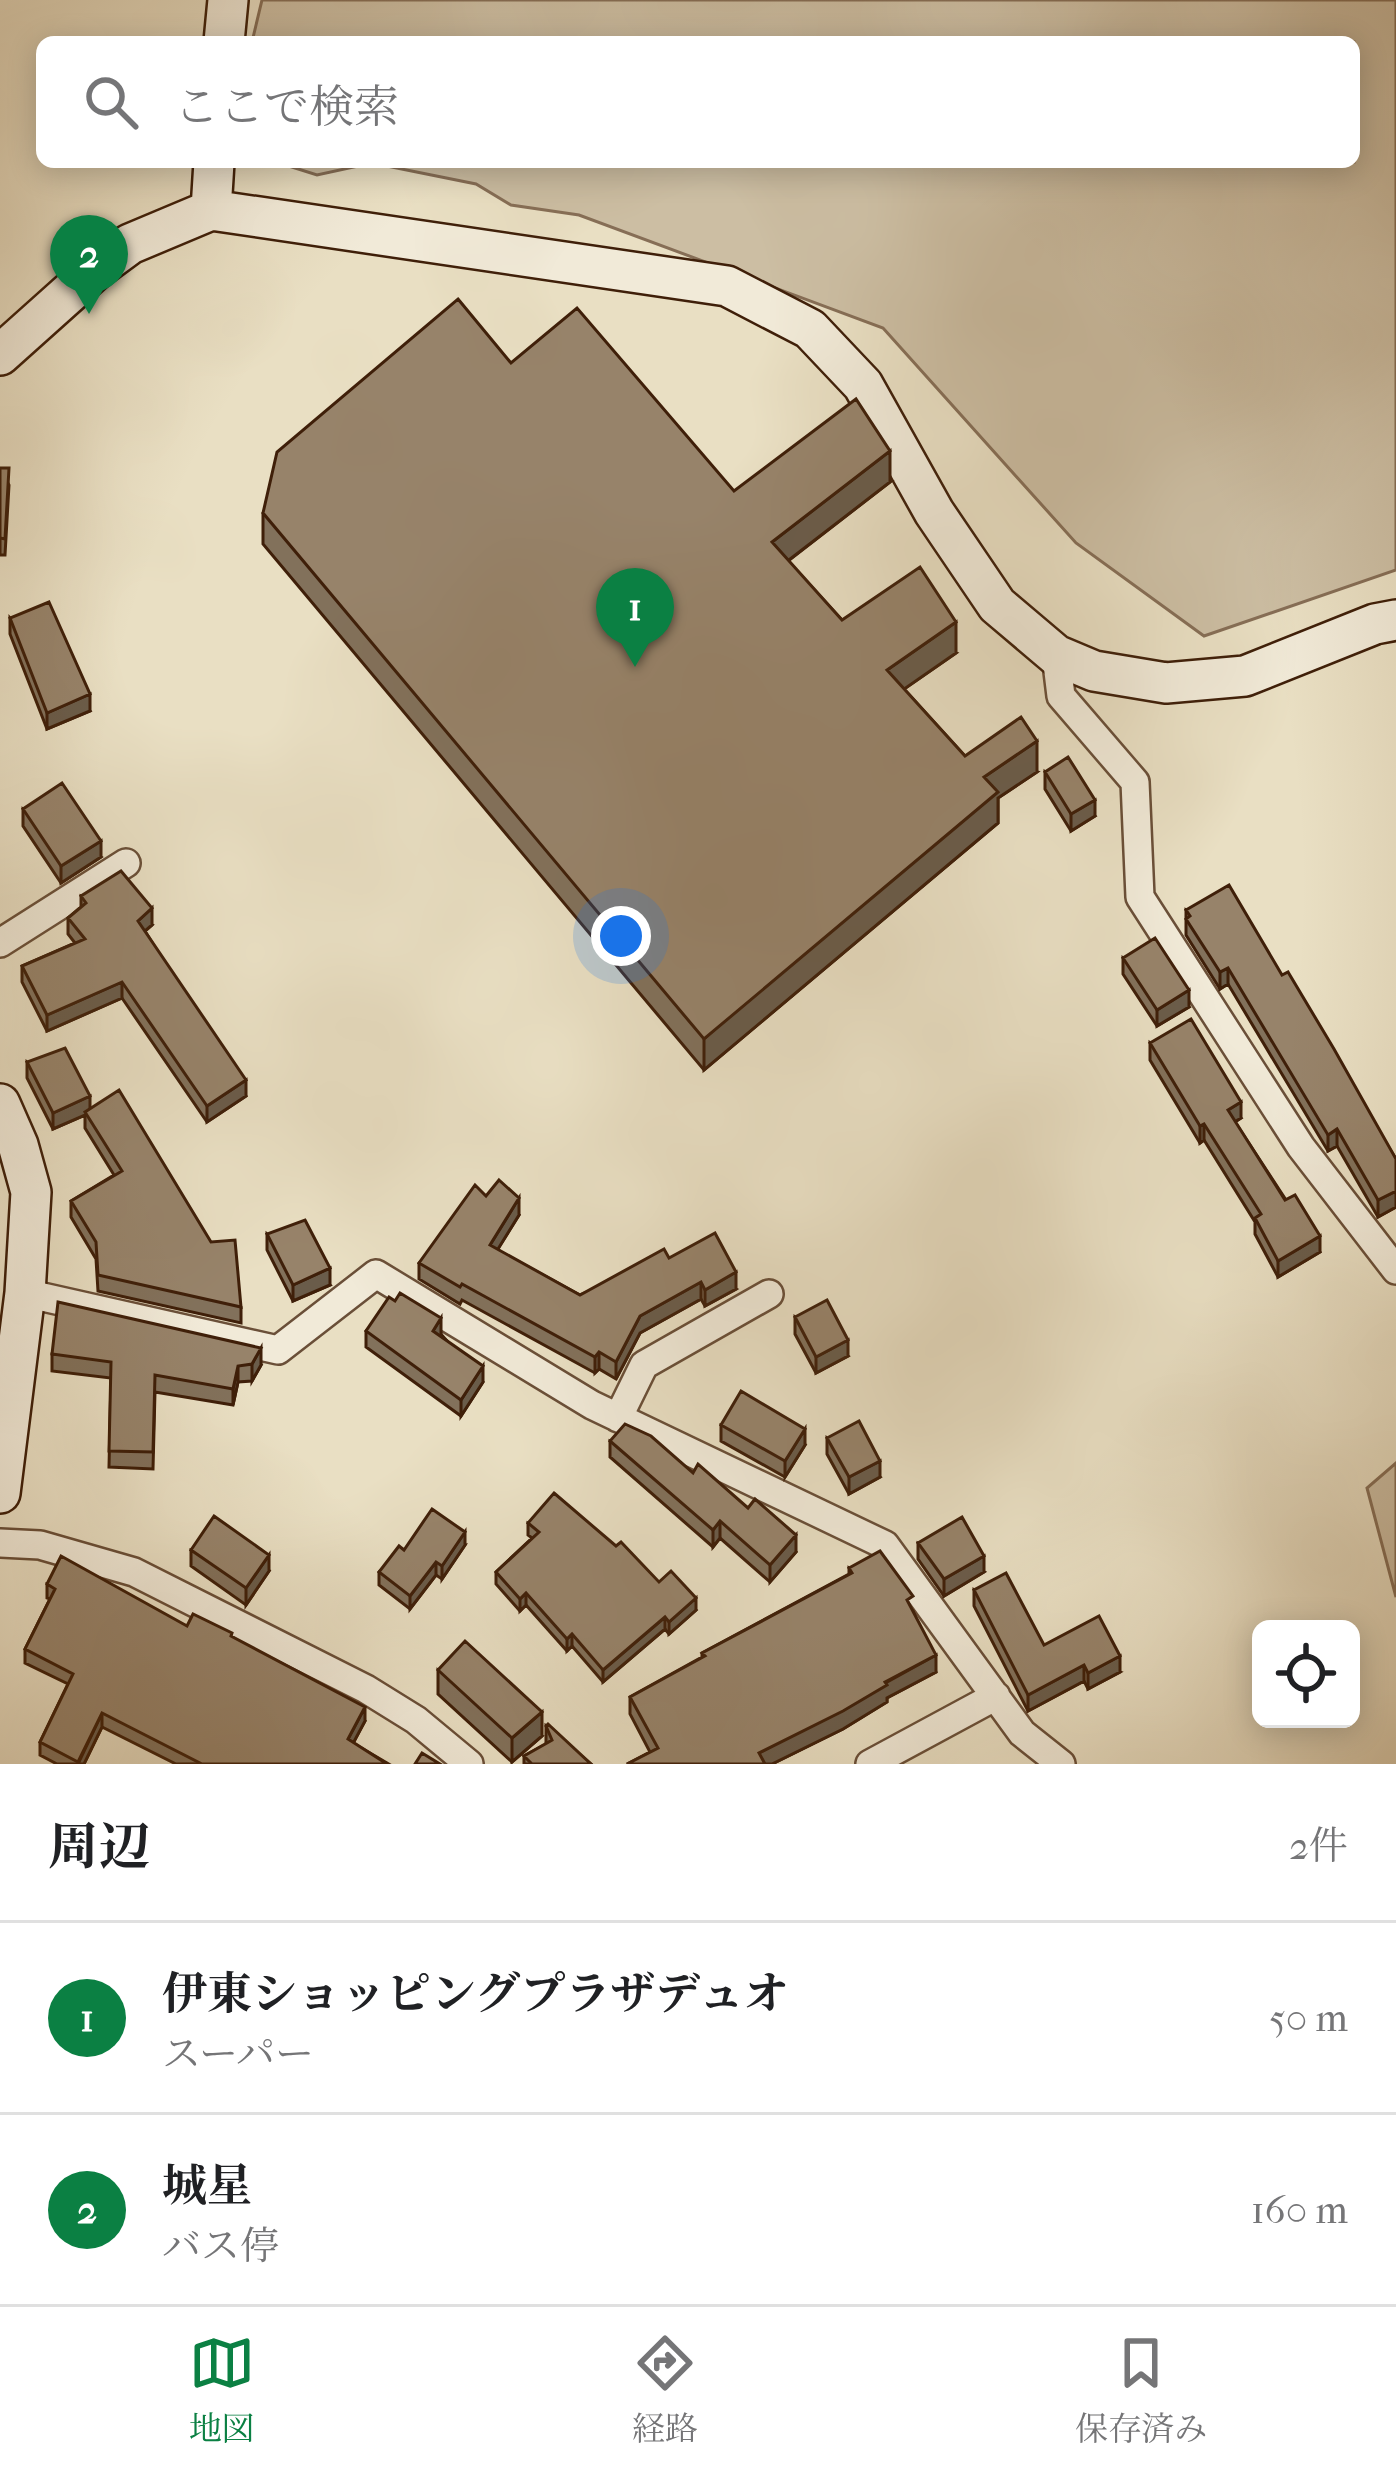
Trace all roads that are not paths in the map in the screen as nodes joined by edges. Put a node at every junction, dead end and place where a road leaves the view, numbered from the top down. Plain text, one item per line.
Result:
1 (228, 0) edge
2 (225, 36) edge
3 (214, 168) edge
4 (211, 210) junction
5 (0, 355) edge
6 (1396, 620) edge
7 (1056, 656) junction
8 (125, 863) dead end
9 (0, 943) edge
10 (0, 1104) edge
11 (1396, 1270) edge
12 (25, 1294) junction
13 (769, 1294) dead end
14 (618, 1418) junction
15 (0, 1493) edge
16 (0, 1543) edge
17 (995, 1696) junction
18 (469, 1764) edge
19 (870, 1764) edge
20 (1061, 1764) edge

1 - 2 street
3 - 4 street
4 - 5 street
4 - 7 street
6 - 7 street
7 - 11 street
8 - 9 street
10 - 12 street
12 - 14 street
12 - 15 street
13 - 14 street
14 - 17 street
16 - 18 street
17 - 19 street
17 - 20 street

